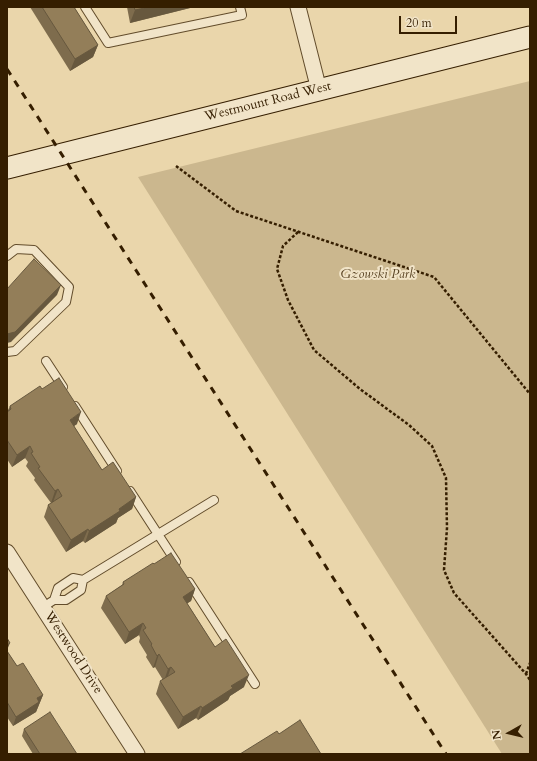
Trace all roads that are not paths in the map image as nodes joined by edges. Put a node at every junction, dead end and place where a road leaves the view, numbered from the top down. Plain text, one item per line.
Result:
1 (85, 7) edge
2 (240, 7) edge
3 (298, 7) edge
4 (530, 37) edge
5 (319, 90) junction
6 (7, 168) edge
7 (7, 256) edge
8 (7, 352) edge
9 (46, 361) dead end
10 (214, 500) dead end
11 (158, 534) junction
12 (7, 552) edge
13 (83, 580) junction
14 (49, 603) junction
15 (255, 684) dead end
16 (137, 754) edge

1 - 2 lane
3 - 5 street
4 - 5 main road, Westmount Road West
5 - 6 main road, Westmount Road West
7 - 8 lane
9 - 11 lane
10 - 11 lane
11 - 13 lane
11 - 15 lane
12 - 14 street, Westwood Drive
13 - 14 lane
13 - 14 lane
14 - 16 street, Westwood Drive

